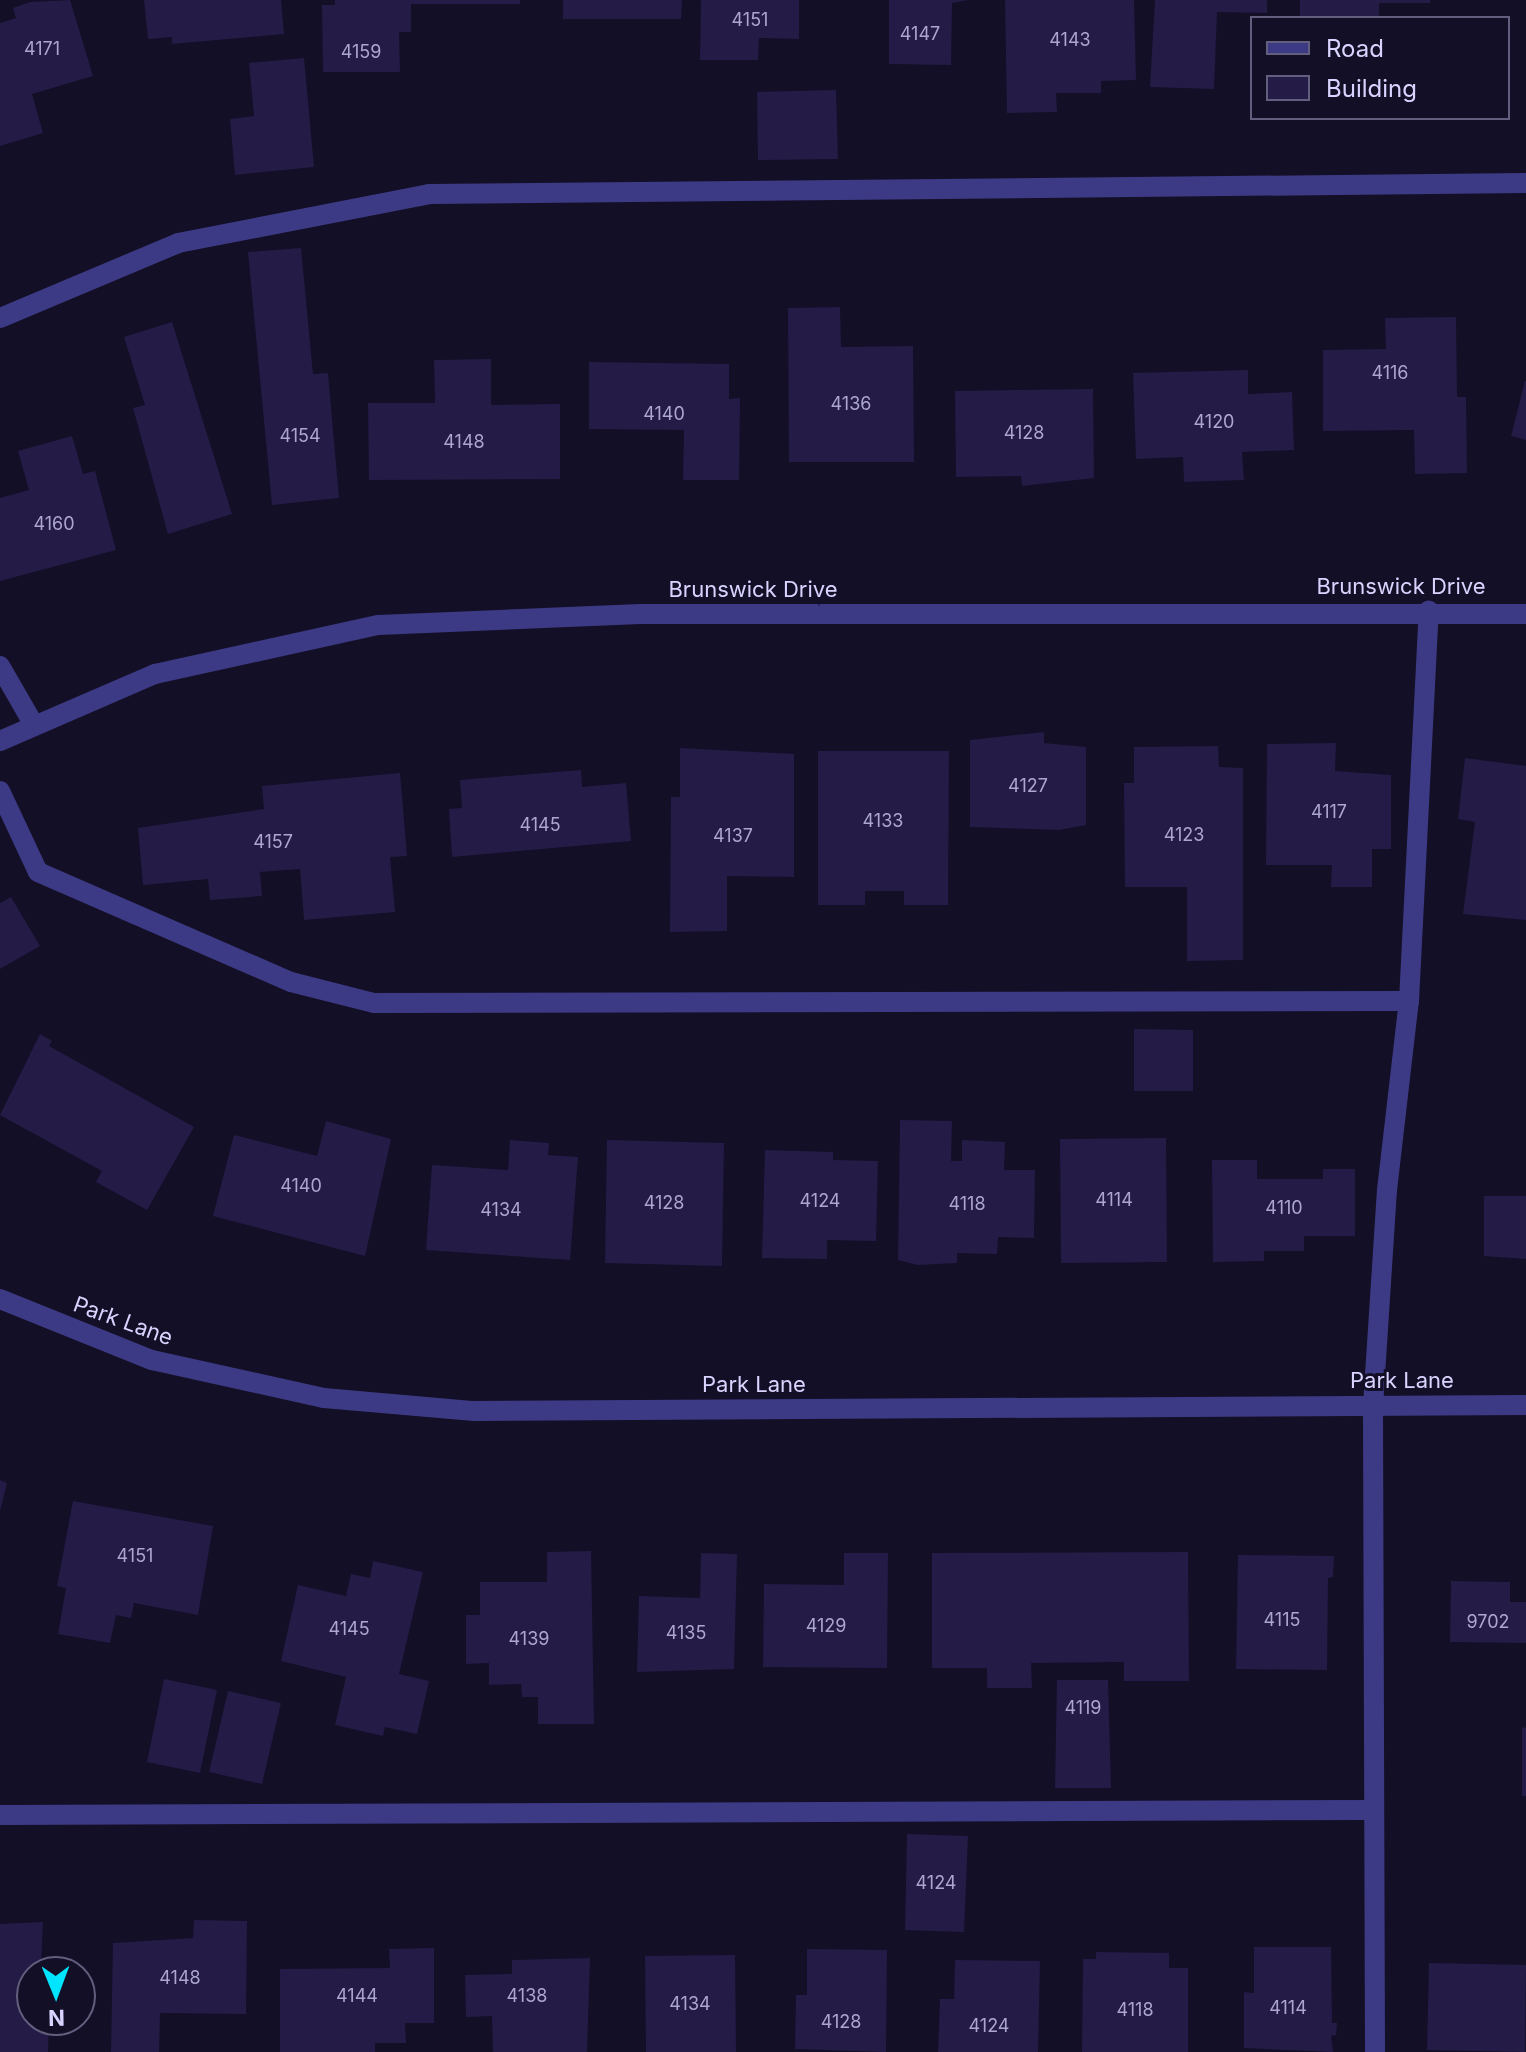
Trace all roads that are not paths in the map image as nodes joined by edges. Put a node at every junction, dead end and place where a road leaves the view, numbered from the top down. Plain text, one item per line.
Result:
1 (1526, 183) edge
2 (0, 318) edge
3 (1429, 611) junction
4 (1526, 614) edge
5 (0, 666) edge
6 (34, 725) junction
7 (0, 741) edge
8 (0, 791) edge
9 (1409, 1001) junction
10 (0, 1299) edge
11 (1526, 1405) edge
12 (1373, 1406) junction
13 (1374, 1810) junction
14 (0, 1815) edge
15 (1375, 2052) edge

1 - 2 street
3 - 4 street, Brunswick Drive
3 - 6 street, Brunswick Drive
3 - 9 street
5 - 6 street
6 - 7 street, Brunswick Drive
8 - 9 street
9 - 12 street
10 - 12 street, Park Lane
11 - 12 street, Park Lane
12 - 13 street
13 - 14 street
13 - 15 street

